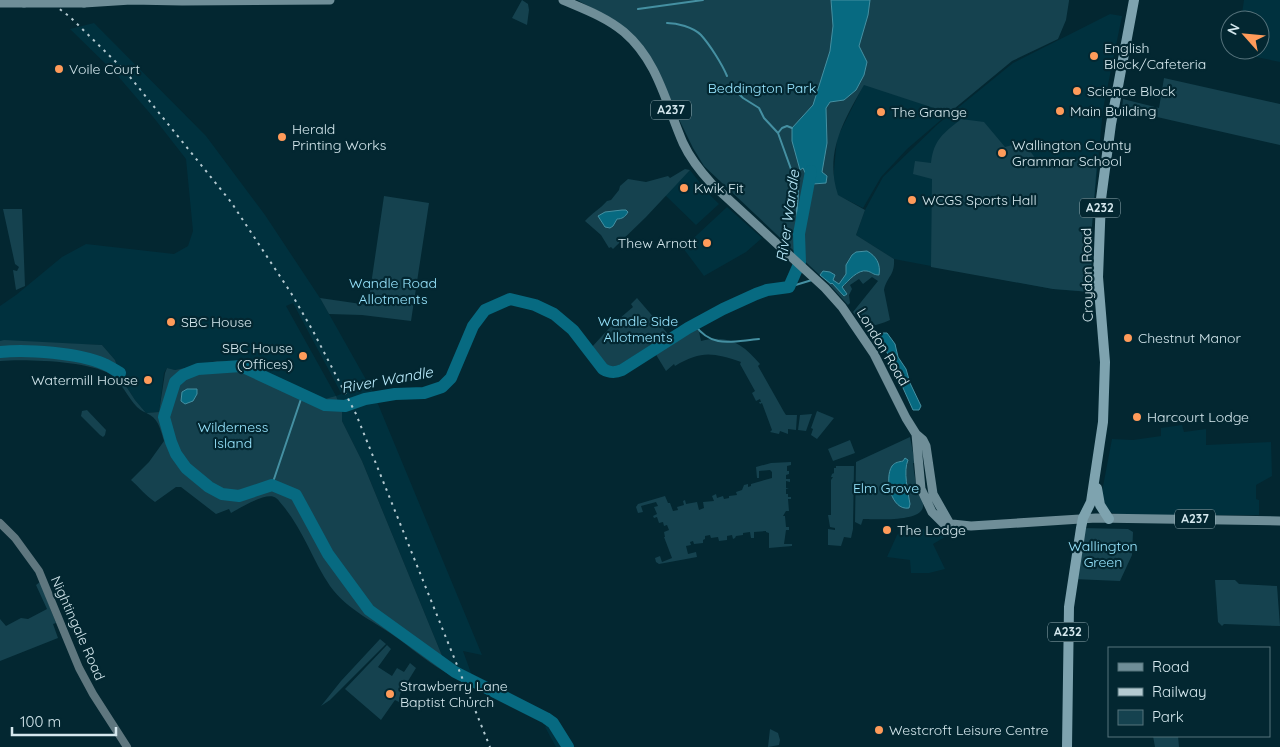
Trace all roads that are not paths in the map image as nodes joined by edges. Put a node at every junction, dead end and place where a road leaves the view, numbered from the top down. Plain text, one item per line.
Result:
1 (330, 0) edge
2 (562, 0) edge
3 (1134, 0) edge
4 (0, 3) edge
5 (916, 434) junction
6 (1095, 483) junction
7 (1083, 518) junction
8 (1110, 519) junction
9 (1280, 521) edge
10 (0, 523) edge
11 (950, 524) junction
12 (127, 747) edge
13 (1067, 747) edge

1 - 4 main road, bridge
2 - 5 main road, London Road / A237
3 - 6 highway, Croydon Road / A232
5 - 11 main road, London Road / A237
5 - 11 main road, London Road / A237
6 - 7 highway, Croydon Road / A232
6 - 8 highway
7 - 8 main road, A237
7 - 11 main road, A237
7 - 13 highway, A232
8 - 9 main road, A237
10 - 12 main road, Nightingale Road

